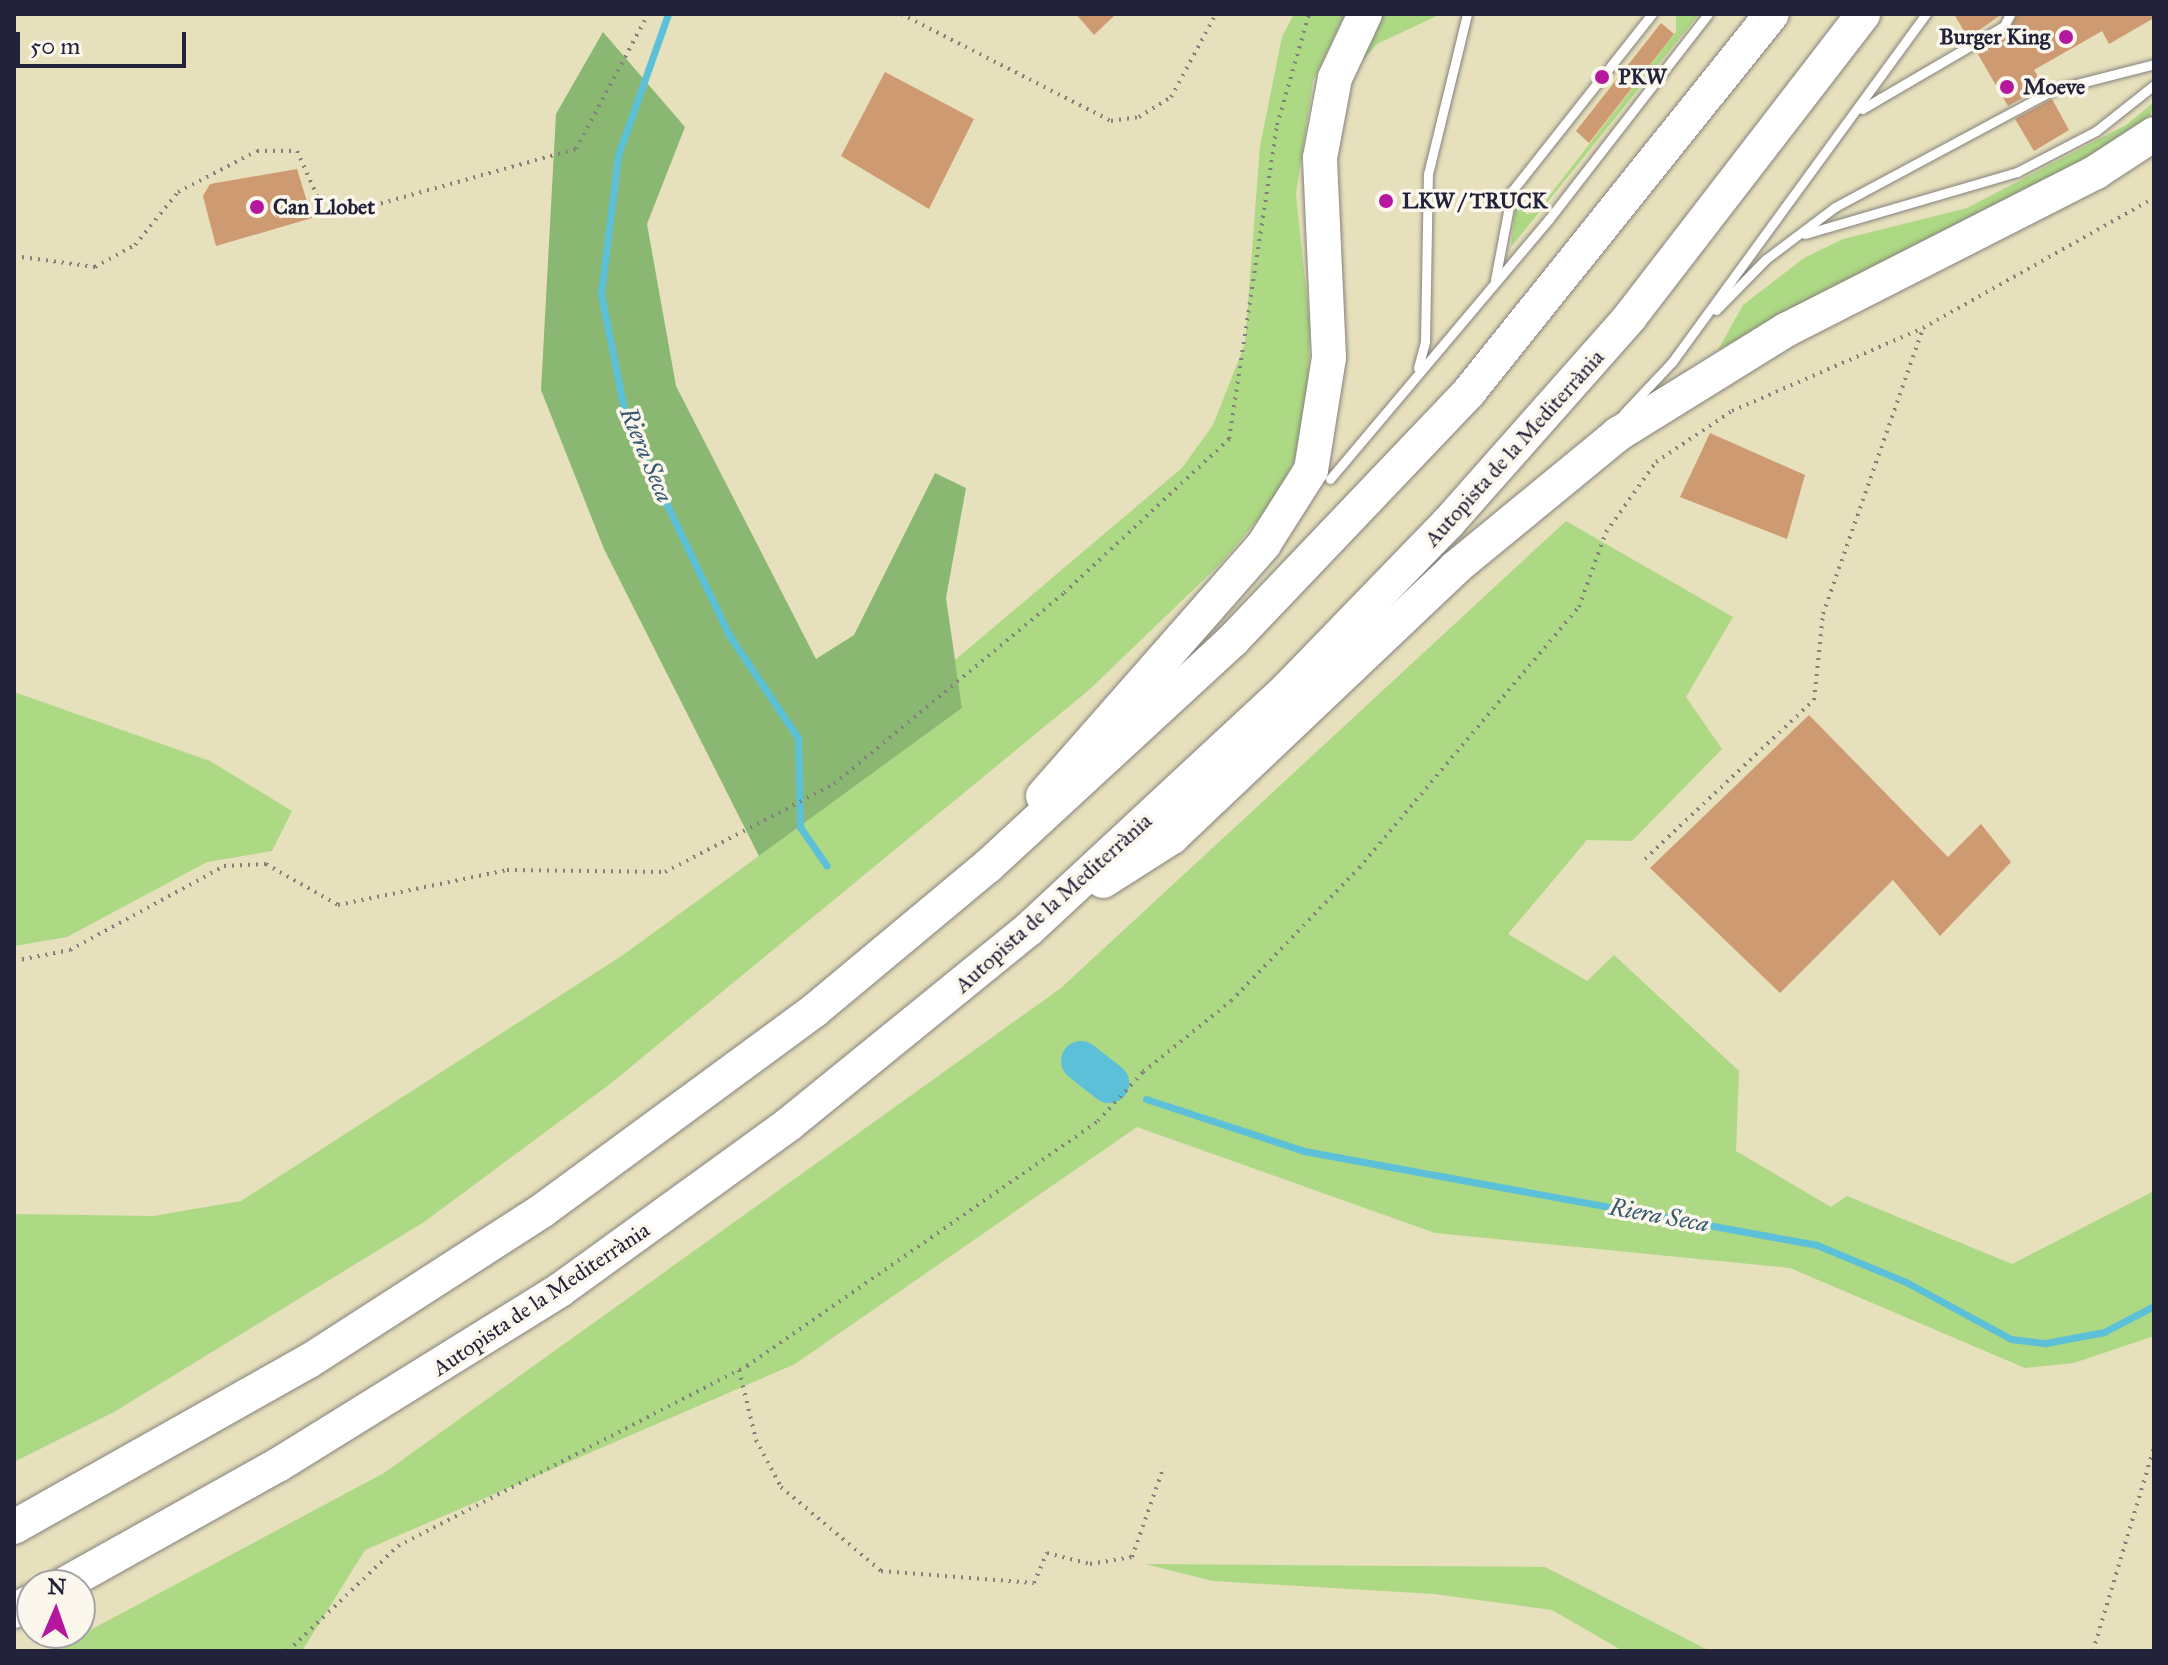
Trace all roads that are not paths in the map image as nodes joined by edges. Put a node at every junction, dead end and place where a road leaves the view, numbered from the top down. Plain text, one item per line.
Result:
1 (1365, 14) edge
2 (1467, 14) edge
3 (1652, 14) edge
4 (1708, 14) edge
5 (1772, 14) edge
6 (1863, 14) edge
7 (1926, 14) edge
8 (2010, 14) edge
9 (2154, 64) edge
10 (2154, 85) edge
11 (1853, 117) junction
12 (2154, 134) edge
13 (1787, 242) junction
14 (1491, 287) junction
15 (1694, 332) junction
16 (1414, 376) junction
17 (1330, 479) joint
18 (1556, 481) junction
19 (1099, 726) junction
20 (988, 866) junction
21 (1029, 929) junction
22 (14, 1527) edge
23 (92, 1569) edge

1 - 19 highway
2 - 16 lane
3 - 14 lane
4 - 14 lane
5 - 20 highway
6 - 21 highway, Autopista de la Mediterrània
7 - 11 lane
8 - 11 lane
9 - 13 lane
10 - 13 lane
11 - 15 lane
12 - 18 highway
13 - 15 lane
14 - 16 lane
15 - 18 lane
16 - 17 lane
17 - 19 highway
18 - 21 highway
19 - 20 highway
20 - 22 highway
21 - 23 highway, Autopista de la Mediterrània

